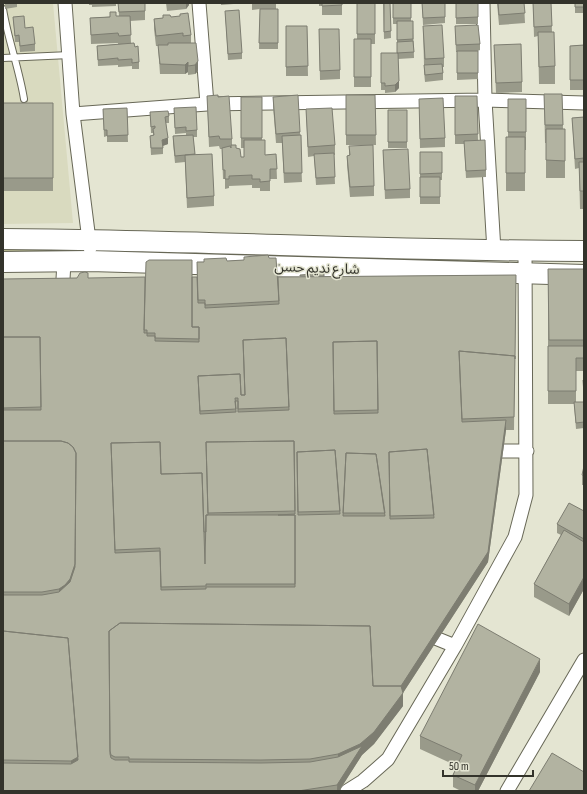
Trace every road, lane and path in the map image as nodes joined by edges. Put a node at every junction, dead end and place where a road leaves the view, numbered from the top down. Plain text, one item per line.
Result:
1 (65, 3) edge
2 (199, 3) edge
3 (483, 3) edge
4 (3, 9) edge
5 (5, 32) edge
6 (70, 55) junction
7 (3, 58) edge
8 (13, 58) junction
9 (24, 99) dead end
10 (485, 100) junction
11 (584, 102) edge
12 (207, 104) junction
13 (73, 114) junction
14 (3, 238) edge
15 (90, 239) junction
16 (494, 251) junction
17 (525, 251) junction
18 (584, 251) edge
19 (90, 261) junction
20 (3, 262) edge
21 (64, 262) junction
22 (526, 275) junction
23 (584, 275) edge
24 (62, 308) edge
25 (527, 451) junction
26 (472, 452) edge
27 (409, 631) edge
28 (455, 646) junction
29 (584, 660) edge
30 (347, 791) edge
31 (507, 791) edge

1 - 6 street
2 - 12 street
3 - 10 street
4 - 5 lane
5 - 8 lane
6 - 8 lane
6 - 13 street
7 - 8 lane
8 - 9 lane
10 - 11 street
10 - 12 street
10 - 16 street
12 - 13 street
13 - 15 street
14 - 15 main road, شارع نديم حسن
15 - 16 main road, شارع نديم حسن
15 - 19 street
16 - 17 main road, شارع نديم حسن
17 - 18 main road, شارع نديم حسن
17 - 22 street
19 - 21 main road, شارع نديم حسن
19 - 22 main road, شارع نديم حسن
20 - 21 main road, شارع نديم حسن
21 - 24 street
22 - 23 main road, شارع نديم حسن
22 - 25 street
25 - 26 street
25 - 28 street
27 - 28 street
28 - 30 street
29 - 31 street

